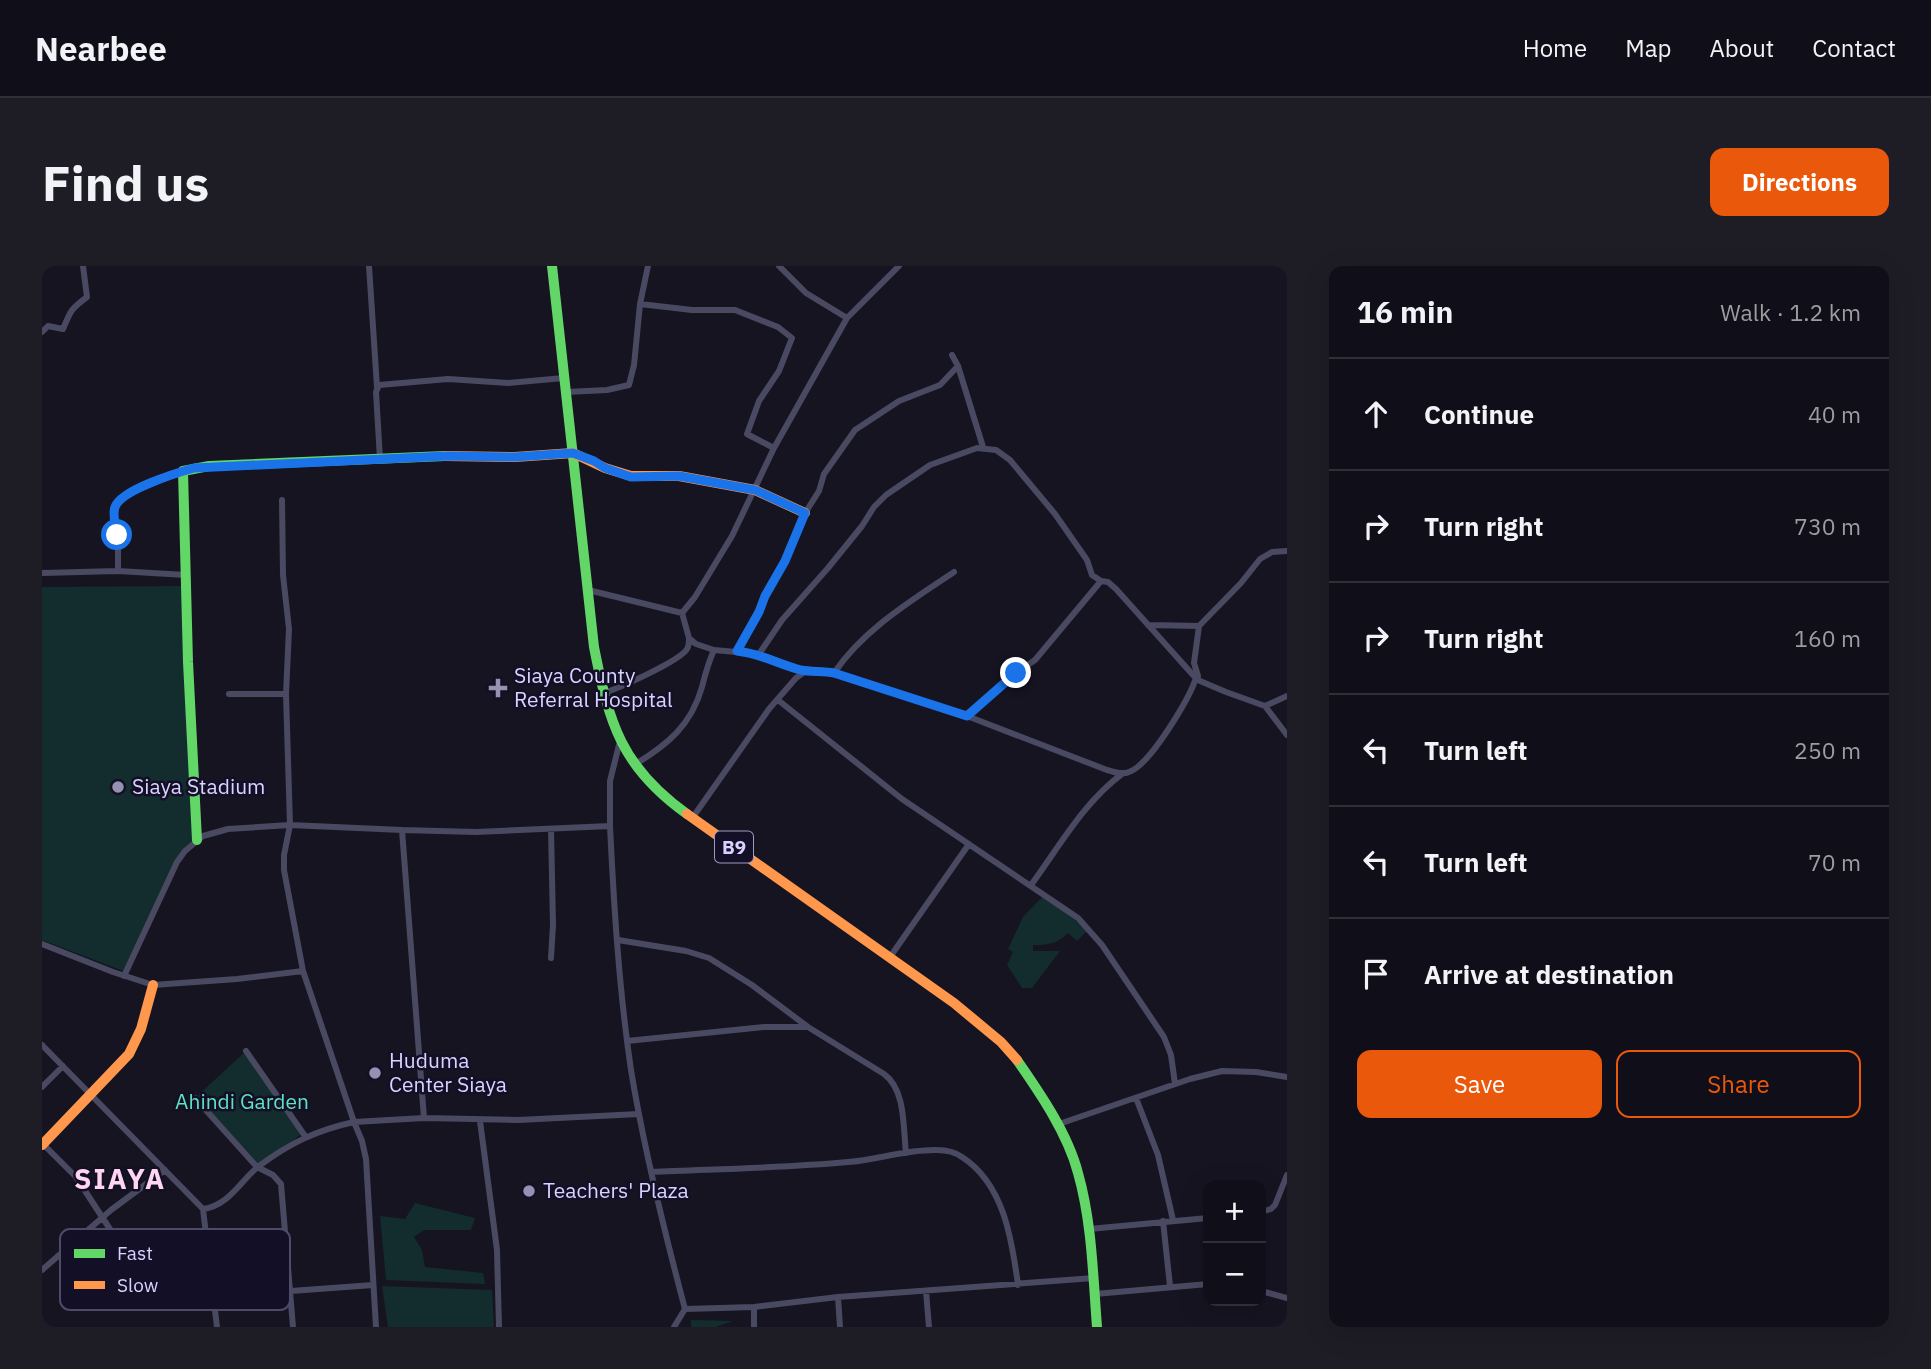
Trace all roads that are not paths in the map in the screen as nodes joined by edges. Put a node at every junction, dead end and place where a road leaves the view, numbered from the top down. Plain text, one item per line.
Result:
1 (83, 266) edge
2 (369, 266) edge
3 (552, 266) edge
4 (649, 266) edge
5 (779, 266) edge
6 (899, 266) edge
7 (640, 304) junction
8 (847, 317) junction
9 (42, 331) edge
10 (952, 355) dead end
11 (958, 366) junction
12 (564, 378) junction
13 (377, 387) junction
14 (566, 392) junction
15 (983, 447) junction
16 (774, 448) junction
17 (573, 453) junction
18 (380, 459) junction
19 (183, 471) junction
20 (755, 490) junction
21 (282, 500) dead end
22 (805, 513) junction
23 (1287, 551) edge
24 (118, 571) junction
25 (954, 572) dead end
26 (42, 573) edge
27 (187, 575) junction
28 (1101, 581) junction
29 (587, 590) junction
30 (682, 613) junction
31 (1148, 625) junction
32 (1199, 626) junction
33 (689, 638) junction
34 (714, 650) junction
35 (737, 651) junction
36 (759, 654) junction
37 (804, 671) junction
38 (834, 673) junction
39 (1198, 680) junction
40 (229, 694) dead end
41 (286, 694) junction
42 (602, 694) junction
43 (1287, 696) edge
44 (778, 701) junction
45 (1265, 706) junction
46 (967, 716) junction
47 (1287, 735) edge
48 (620, 743) junction
49 (634, 765) junction
50 (1122, 774) junction
51 (693, 817) junction
52 (290, 825) junction
53 (610, 826) junction
54 (551, 829) junction
55 (402, 830) junction
56 (198, 840) junction
57 (970, 844) junction
58 (1031, 886) junction
59 (618, 940) junction
60 (42, 944) edge
61 (890, 957) junction
62 (551, 958) dead end
63 (303, 971) junction
64 (124, 976) junction
65 (153, 985) junction
66 (808, 1027) junction
67 (627, 1041) junction
68 (42, 1045) edge
69 (246, 1051) dead end
70 (63, 1066) junction
71 (1287, 1077) edge
72 (1175, 1084) junction
73 (42, 1087) edge
74 (92, 1094) junction
75 (195, 1098) dead end
76 (1136, 1098) junction
77 (639, 1114) junction
78 (424, 1118) junction
79 (480, 1121) junction
80 (354, 1122) junction
81 (1059, 1125) junction
82 (305, 1136) junction
83 (44, 1139) edge
84 (906, 1153) junction
85 (257, 1167) junction
86 (165, 1170) junction
87 (651, 1172) junction
88 (1287, 1175) edge
89 (203, 1209) junction
90 (1266, 1210) edge
91 (1203, 1217) edge
92 (102, 1218) junction
93 (1173, 1220) junction
94 (1163, 1221) junction
95 (89, 1229) edge
96 (110, 1229) edge
97 (206, 1229) edge
98 (285, 1229) edge
99 (1089, 1229) junction
100 (60, 1254) edge
101 (42, 1270) edge
102 (1094, 1278) junction
103 (290, 1280) edge
104 (1018, 1284) junction
105 (1203, 1284) edge
106 (373, 1285) junction
107 (1170, 1286) junction
108 (291, 1291) junction
109 (926, 1291) junction
110 (1266, 1292) edge
111 (1095, 1294) junction
112 (838, 1297) junction
113 (1287, 1298) edge
114 (754, 1307) junction
115 (685, 1309) junction
116 (293, 1327) edge
117 (376, 1327) edge
118 (499, 1327) edge
119 (674, 1327) edge
120 (754, 1327) edge
121 (840, 1327) edge
122 (929, 1327) edge
123 (1097, 1327) edge

1 - 9 street
2 - 13 street
3 - 12 main road, B9
4 - 7 street
5 - 8 street
6 - 8 street
7 - 14 street
7 - 16 street
8 - 16 street
10 - 11 street
11 - 15 street
11 - 22 street
12 - 13 street
12 - 14 main road, B9
13 - 18 street
14 - 17 main road, B9
15 - 28 street
15 - 36 street
16 - 20 street
17 - 18 main road
17 - 20 main road
17 - 29 main road, B9
18 - 19 main road
19 - 24 street
19 - 27 main road
20 - 22 main road
20 - 30 street
21 - 41 street
22 - 35 street
23 - 32 street
24 - 26 street
24 - 27 street
25 - 38 street
27 - 56 main road
28 - 31 street
28 - 46 street
29 - 30 street
29 - 42 main road, B9
30 - 33 street
31 - 32 street
31 - 39 street
32 - 39 street
33 - 34 street
33 - 42 street
34 - 35 street
34 - 49 street
35 - 36 street
36 - 37 street
37 - 38 street
37 - 44 street
38 - 46 street
39 - 45 street
39 - 50 street
40 - 41 street
41 - 52 street
42 - 48 main road, B9
43 - 45 street
44 - 51 street
44 - 57 street
45 - 47 street
46 - 50 street
48 - 49 main road, B9
48 - 53 street
49 - 51 main road, B9
50 - 58 street
51 - 61 main road, B9
52 - 55 street
52 - 56 street
52 - 63 street
53 - 54 street
53 - 59 street
54 - 55 street
54 - 62 street
55 - 78 street
56 - 64 street
57 - 58 street
57 - 61 street
58 - 72 street
59 - 66 street
59 - 67 street
60 - 64 street
61 - 81 main road, B9
63 - 65 street
63 - 80 street
64 - 65 street
65 - 74 main road
66 - 67 street
66 - 84 street
67 - 77 street
68 - 70 street
69 - 82 street
70 - 73 street
70 - 74 street
71 - 72 street
72 - 76 street
74 - 83 main road
74 - 86 street
75 - 85 street
76 - 81 street
76 - 93 street
77 - 79 street
77 - 87 street
78 - 79 street
78 - 80 street
79 - 118 street
80 - 82 street
80 - 106 street
81 - 99 main road, B9
82 - 85 street
83 - 92 street
84 - 87 street
84 - 104 street
85 - 89 street
85 - 98 street
86 - 89 street
86 - 92 street
87 - 115 street
88 - 90 street
89 - 97 street
91 - 93 street
92 - 95 street
92 - 96 street
93 - 94 street
94 - 99 street
94 - 107 street
99 - 102 main road, B9
100 - 101 street
102 - 104 street
102 - 111 main road, B9
103 - 108 street
104 - 109 street
105 - 107 street
106 - 108 street
106 - 117 street
107 - 111 street
108 - 116 street
109 - 112 street
109 - 122 street
110 - 113 street
111 - 123 main road, B9
112 - 114 street
112 - 121 street
114 - 115 street
114 - 120 street
115 - 119 street

